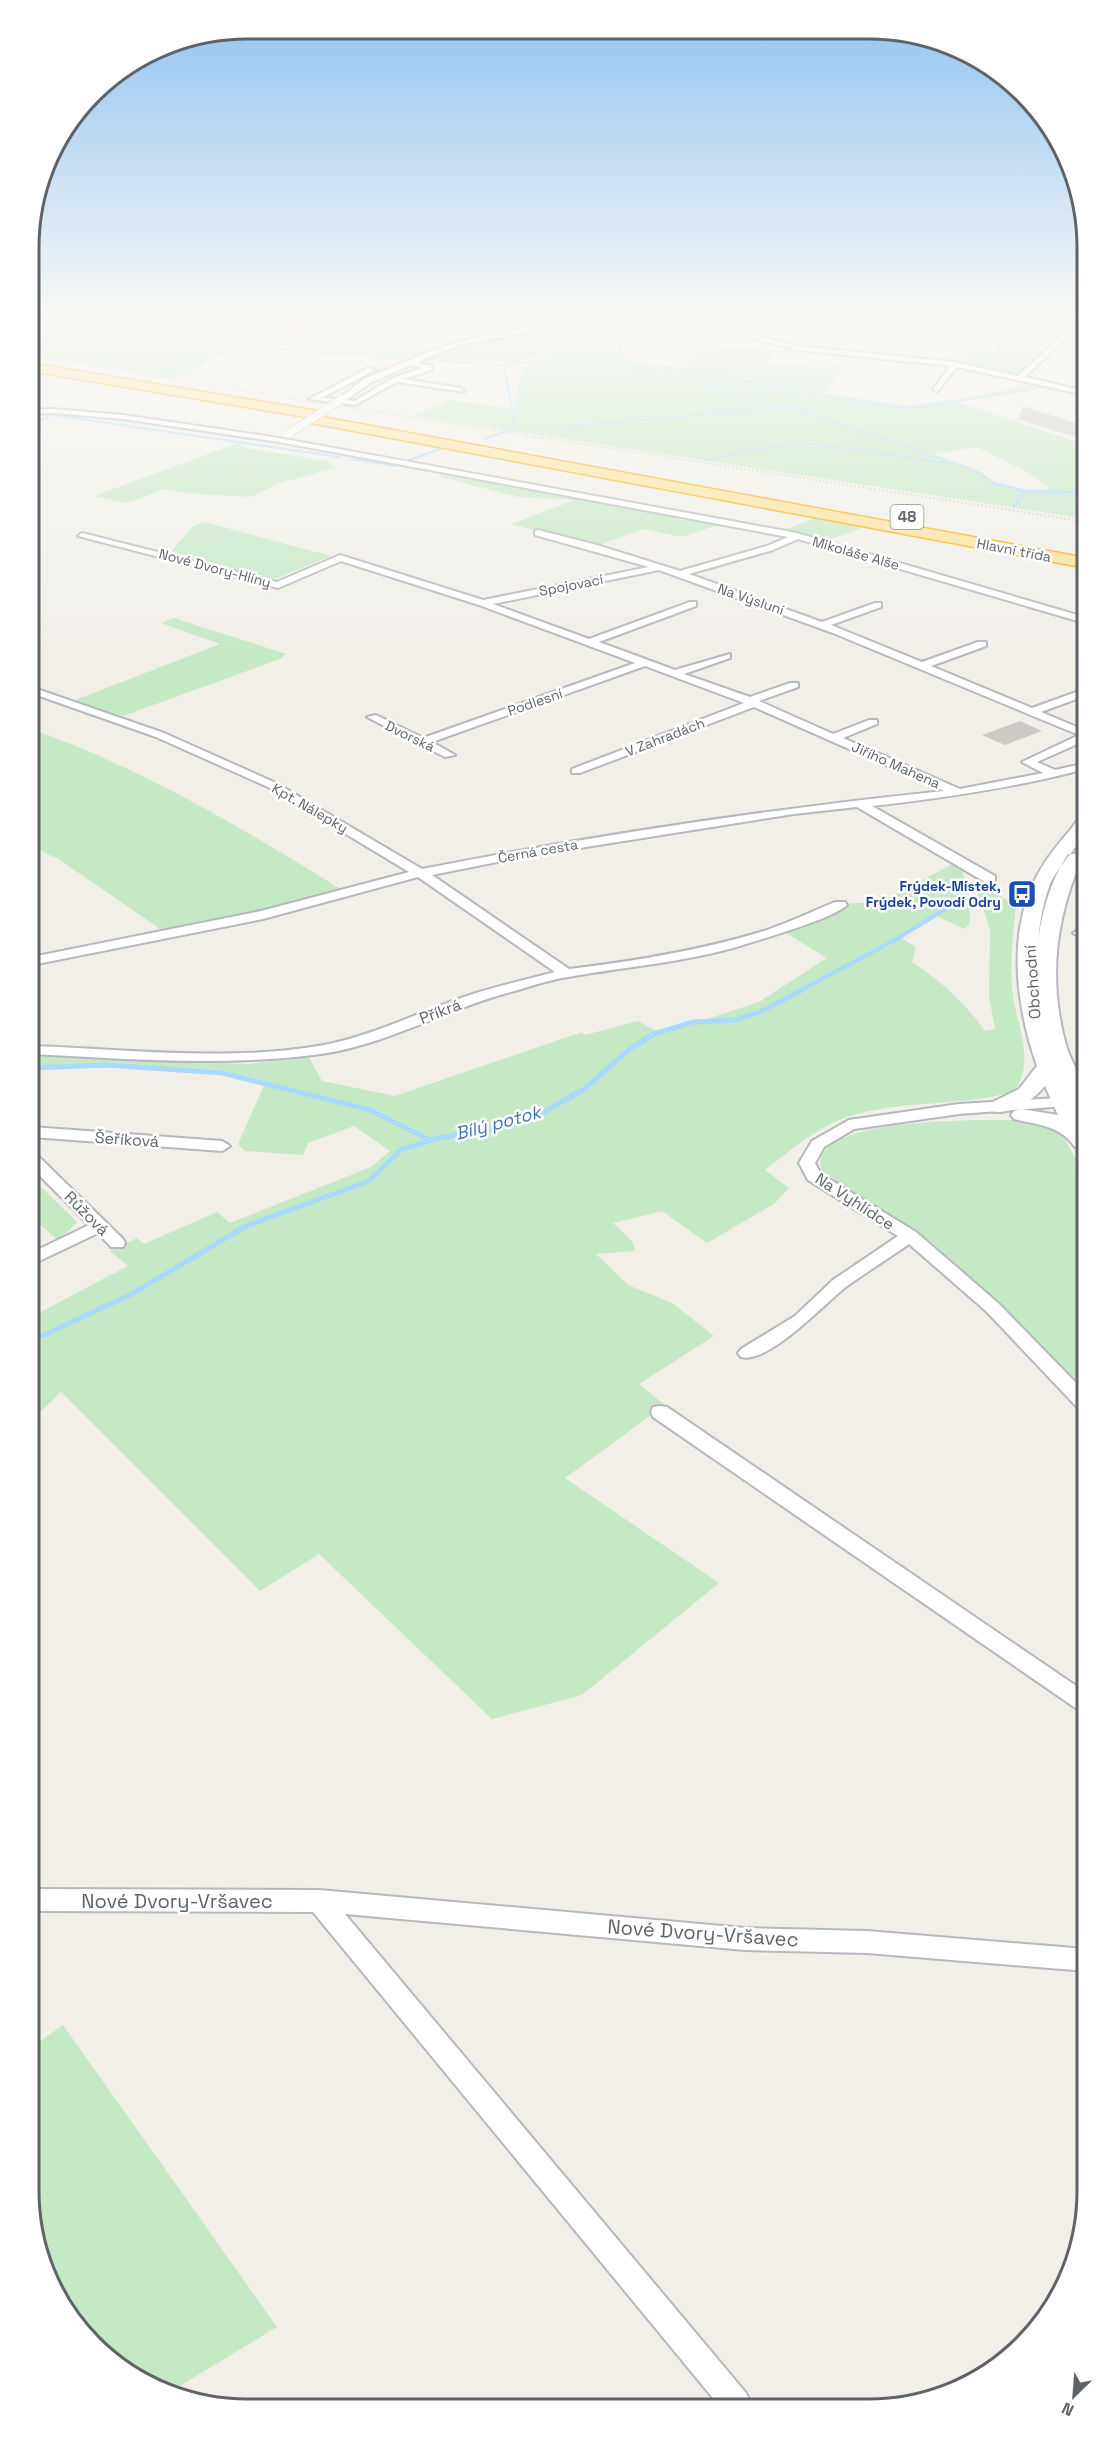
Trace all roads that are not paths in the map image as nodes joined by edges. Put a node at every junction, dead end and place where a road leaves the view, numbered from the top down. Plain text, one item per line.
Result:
1 (203, 429) edge
2 (296, 429) edge
3 (378, 429) edge
4 (279, 440) junction
5 (729, 493) junction
6 (538, 533) dead end
7 (82, 536) dead end
8 (796, 536) junction
9 (1077, 548) edge
10 (1077, 555) edge
11 (1077, 561) edge
12 (661, 568) junction
13 (680, 574) junction
14 (482, 603) junction
15 (693, 604) dead end
16 (878, 605) dead end
17 (1077, 618) edge
18 (823, 625) junction
19 (590, 642) junction
20 (982, 645) dead end
21 (726, 656) dead end
22 (647, 662) junction
23 (921, 666) junction
24 (676, 673) junction
25 (794, 685) dead end
26 (39, 693) edge
27 (1077, 695) edge
28 (752, 702) junction
29 (1031, 712) junction
30 (372, 717) dead end
31 (873, 722) dead end
32 (1077, 734) edge
33 (835, 737) junction
34 (1077, 738) edge
35 (423, 742) junction
36 (449, 755) dead end
37 (1077, 768) edge
38 (576, 771) dead end
39 (1050, 773) junction
40 (958, 793) junction
41 (859, 803) junction
42 (1077, 833) edge
43 (1077, 856) edge
44 (420, 873) junction
45 (990, 879) dead end
46 (840, 905) dead end
47 (39, 960) edge
48 (566, 974) junction
49 (39, 1050) edge
50 (1046, 1068) junction
51 (1076, 1101) edge
52 (998, 1107) junction
53 (934, 1114) junction
54 (1021, 1115) junction
55 (39, 1133) edge
56 (1077, 1135) edge
57 (222, 1146) dead end
58 (39, 1166) edge
59 (99, 1226) junction
60 (910, 1236) junction
61 (117, 1243) dead end
62 (39, 1256) edge
63 (747, 1353) dead end
64 (1077, 1395) edge
65 (660, 1412) dead end
66 (1077, 1698) edge
67 (39, 1900) edge
68 (319, 1901) junction
69 (1077, 1959) edge
70 (733, 2399) edge

1 - 4 street
2 - 4 street, bridge
3 - 5 highway, 48
4 - 8 street, Mikoláše Alše
5 - 9 highway, 48
5 - 10 highway, 48
5 - 11 highway, Hlavní třída / 48
6 - 12 street, Na Výsluní
7 - 14 street, Nové Dvory-Hlíny
8 - 13 street, Na Výsluní
8 - 17 street, Mikoláše Alše
12 - 13 street, Na Výsluní
12 - 14 street, Spojovací
13 - 18 street, Na Výsluní
14 - 19 street, Jiřího Mahena
15 - 19 street
16 - 18 street
18 - 23 street, Na Výsluní
19 - 22 street, Jiřího Mahena
20 - 23 street
21 - 24 street
22 - 24 street, Jiřího Mahena
22 - 35 street, Podlesní
23 - 29 street, Na Výsluní
24 - 28 street, Jiřího Mahena
25 - 28 street
26 - 44 street, Kpt. Nálepky
27 - 29 street
28 - 33 street, Jiřího Mahena
28 - 38 street, V Zahradách
29 - 32 street, Na Výsluní
30 - 35 street, Dvorská
31 - 33 street, Jiřího Mahena
33 - 40 street, Jiřího Mahena
34 - 39 street
35 - 36 street, Dvorská
37 - 39 street, Černá cesta
39 - 40 street, Černá cesta
40 - 41 street, Černá cesta
41 - 44 street, Černá cesta
41 - 45 street
42 - 50 main road, Obchodní
43 - 51 main road, Obchodní
44 - 47 street, Černá cesta
44 - 48 street, Kpt. Nálepky
46 - 48 street, Příkrá
48 - 49 street, Příkrá
50 - 51 main road, Obchodní
50 - 52 main road
51 - 52 street, Na Vyhlídce
51 - 54 street, Na Vyhlídce
52 - 53 street, Na Vyhlídce
53 - 54 street, Na Vyhlídce
53 - 60 street, Na Vyhlídce
54 - 56 main road
55 - 57 street, Šeříková
58 - 59 street, Růžová
59 - 61 street, Růžová
59 - 62 street
60 - 63 street, Na Vyhlídce
60 - 64 street, Na Vyhlídce
65 - 66 street
67 - 68 street, Nové Dvory-Vršavec
68 - 69 street, Nové Dvory-Vršavec
68 - 70 street

